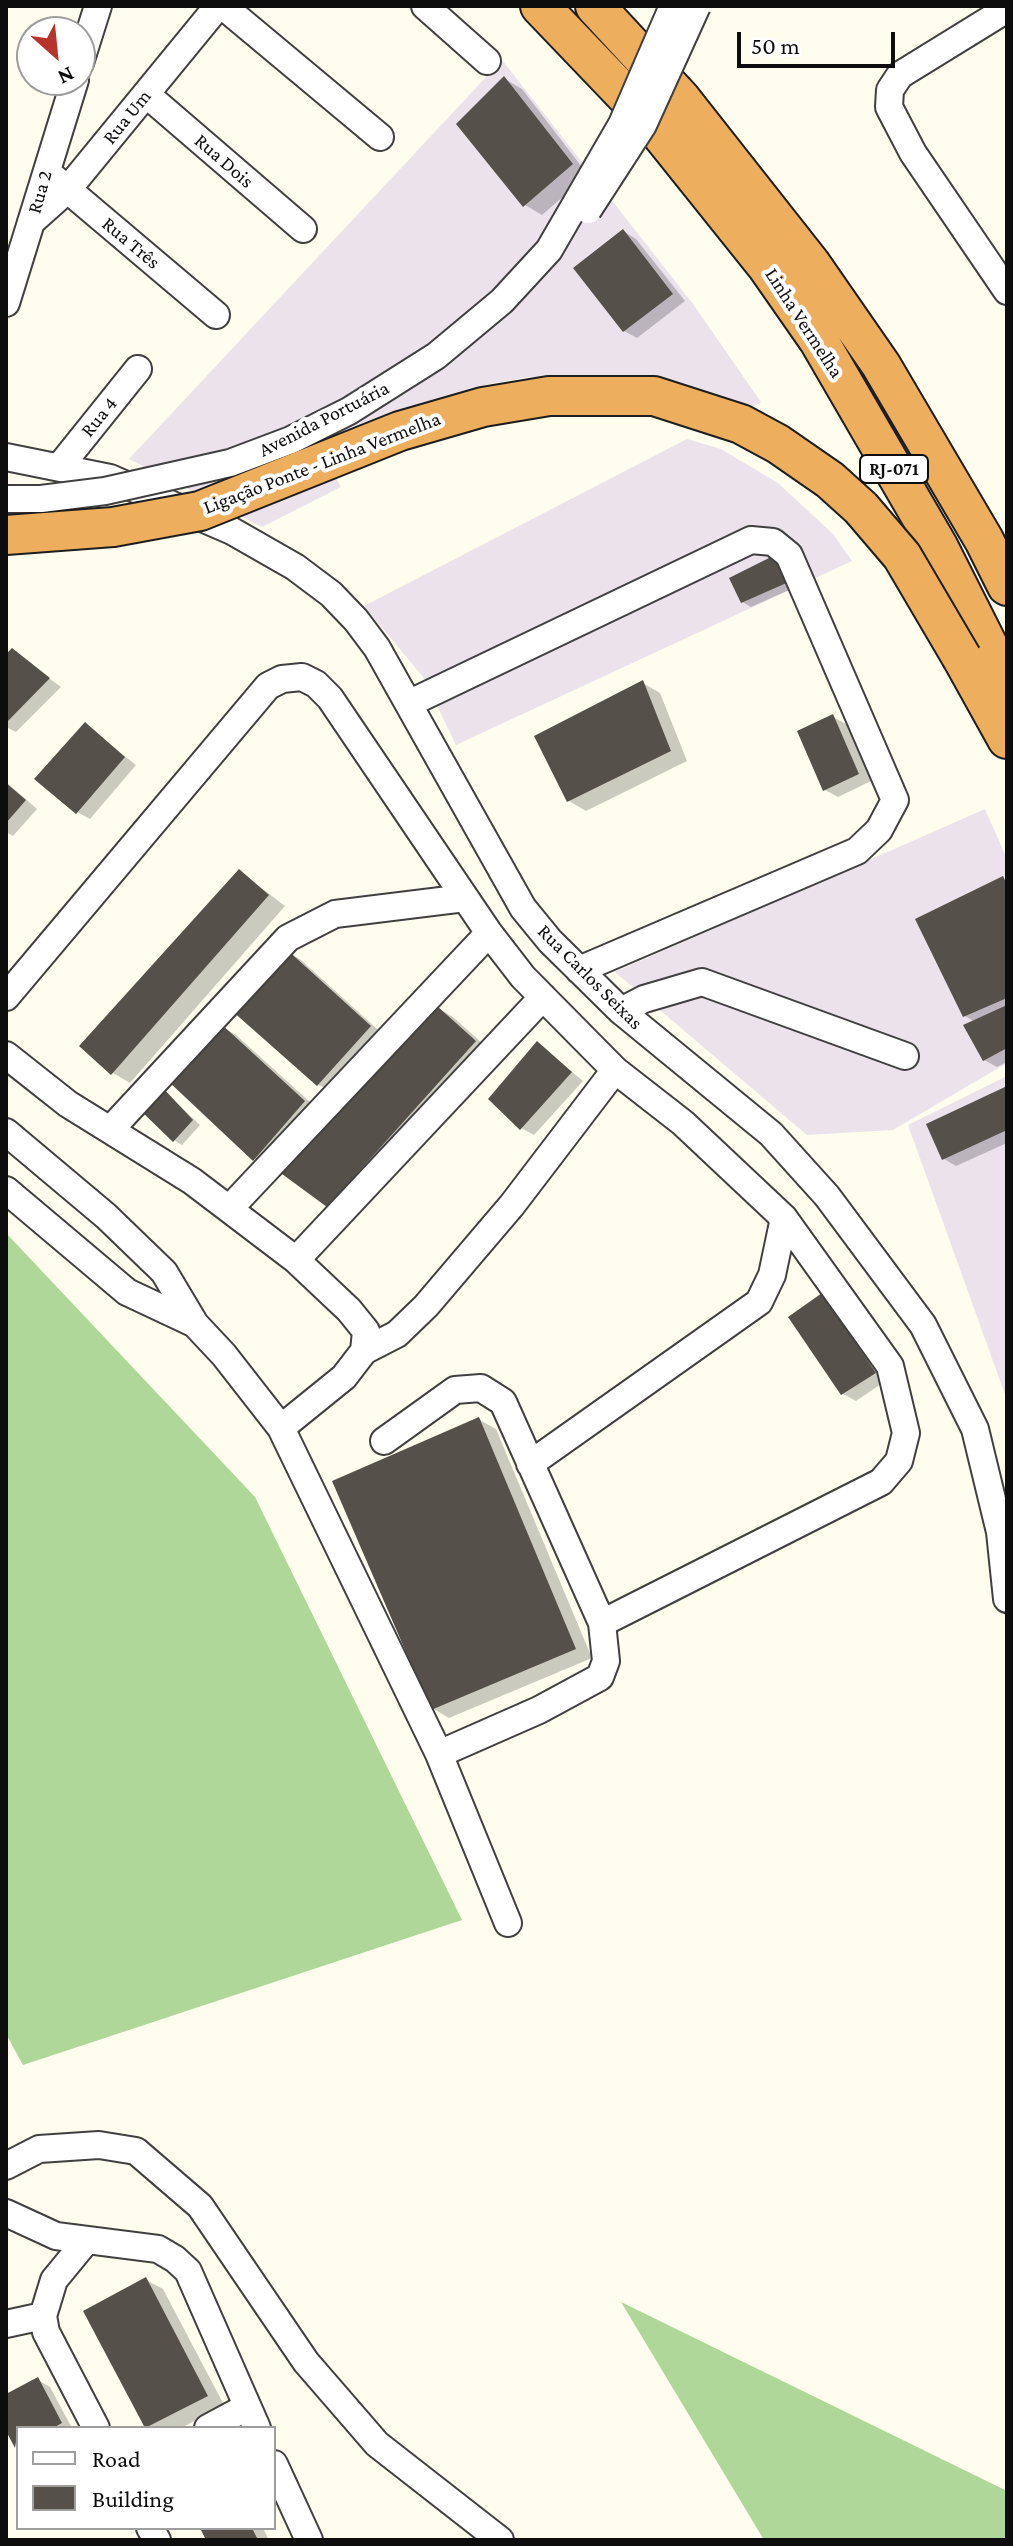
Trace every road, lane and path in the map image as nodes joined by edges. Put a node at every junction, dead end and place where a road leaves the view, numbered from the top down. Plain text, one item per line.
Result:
1 (220, 6) edge
2 (425, 6) edge
3 (540, 6) edge
4 (595, 6) edge
5 (673, 6) edge
6 (697, 6) edge
7 (1007, 9) edge
8 (487, 61) dead end
9 (146, 94) junction
10 (70, 96) edge
11 (380, 137) dead end
12 (46, 172) junction
13 (68, 189) junction
14 (31, 222) junction
15 (303, 229) dead end
16 (549, 250) junction
17 (1007, 291) edge
18 (6, 303) edge
19 (216, 315) dead end
20 (138, 369) dead end
21 (6, 457) edge
22 (61, 465) junction
23 (6, 499) edge
24 (6, 535) edge
25 (1007, 586) edge
26 (1007, 683) edge
27 (410, 703) junction
28 (1007, 739) edge
29 (465, 898) junction
30 (489, 933) junction
31 (579, 970) junction
32 (6, 997) edge
33 (543, 997) junction
34 (621, 1011) junction
35 (6, 1055) edge
36 (905, 1056) dead end
37 (615, 1070) junction
38 (110, 1130) junction
39 (6, 1132) edge
40 (6, 1190) edge
41 (229, 1209) junction
42 (784, 1218) junction
43 (296, 1260) junction
44 (195, 1324) junction
45 (364, 1351) junction
46 (281, 1428) junction
47 (384, 1441) dead end
48 (530, 1464) junction
49 (1003, 1530) edge
50 (1007, 1599) edge
51 (602, 1623) junction
52 (439, 1754) junction
53 (508, 1923) dead end
54 (6, 2166) edge
55 (6, 2213) edge
56 (86, 2241) junction
57 (43, 2316) junction
58 (6, 2324) edge
59 (252, 2417) edge
60 (95, 2426) edge
61 (216, 2426) edge
62 (276, 2468) edge
63 (309, 2540) edge
64 (500, 2540) edge

1 - 9 street, Rua Um
1 - 11 street, Rua Um
2 - 8 street
3 - 26 highway, Linha Vermelha / RJ-071
4 - 25 highway, Linha Vermelha / RJ-071
5 - 16 street, Avenida Portuária, bridge
6 - 16 street, Avenida Portuária, bridge
7 - 17 street
9 - 13 street, Rua Um
9 - 15 street, Rua Dois
10 - 12 street, Rua 2
12 - 13 street, Rua Três
12 - 14 street, Rua 2
13 - 14 street, Rua Um
13 - 19 street, Rua Três
14 - 18 street, Rua 2
16 - 23 street, Avenida Portuária, bridge
20 - 22 street, Rua 4
21 - 22 street, Rua Carlos Seixas
22 - 27 street, Rua Carlos Seixas
24 - 28 highway, Ligação Ponte - Linha Vermelha, bridge
27 - 31 street, Rua Carlos Seixas
27 - 31 street
29 - 30 street
29 - 32 street
29 - 38 street
30 - 33 street
30 - 41 street
31 - 34 street, Rua Carlos Seixas
33 - 37 street
33 - 43 street
34 - 36 street
34 - 49 street, Rua Carlos Seixas
35 - 38 street
37 - 42 street
37 - 45 street
38 - 41 street
39 - 44 street
40 - 44 street
41 - 43 street
42 - 48 street
42 - 51 street
43 - 45 street
44 - 46 street
45 - 46 street
46 - 52 street
47 - 48 street
48 - 51 street
49 - 50 street, Rua Carlos Seixas
51 - 52 street
52 - 53 street
54 - 64 street
55 - 56 street
56 - 57 street
56 - 59 street
57 - 58 street
57 - 60 street
59 - 61 street
62 - 63 street

